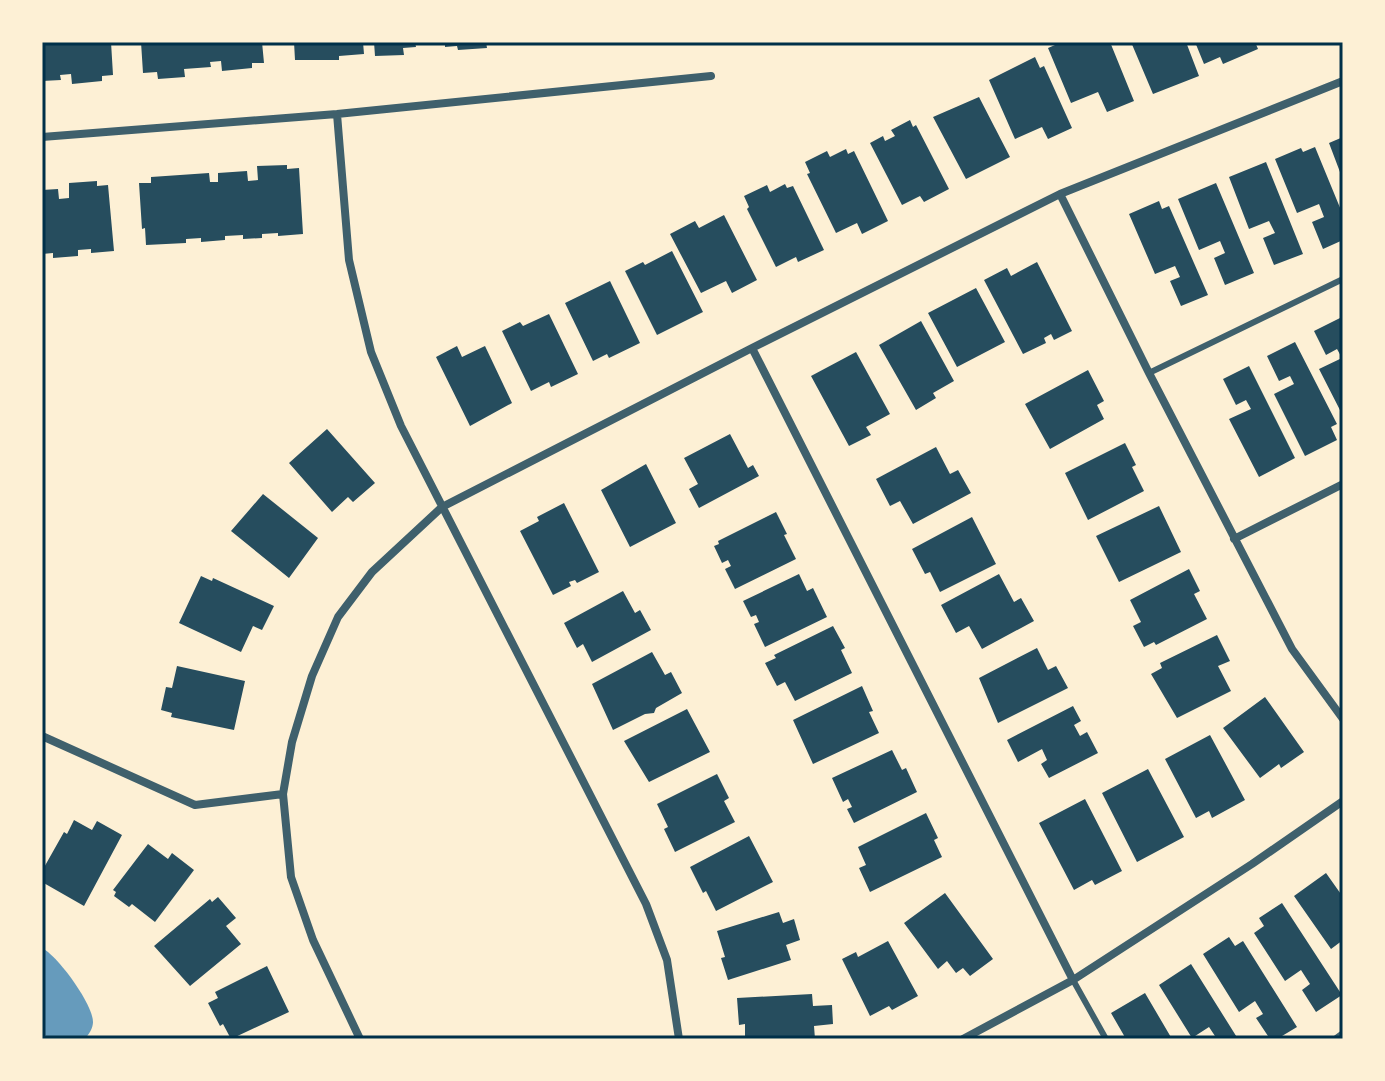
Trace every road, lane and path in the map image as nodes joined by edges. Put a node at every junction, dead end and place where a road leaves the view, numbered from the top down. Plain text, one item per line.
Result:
1 (711, 76) dead end
2 (1343, 81) edge
3 (337, 114) junction
4 (42, 137) edge
5 (1060, 194) junction
6 (1343, 279) edge
7 (752, 348) junction
8 (1149, 373) junction
9 (1343, 484) edge
10 (442, 507) junction
11 (1234, 539) junction
12 (1343, 719) edge
13 (42, 736) edge
14 (283, 794) junction
15 (1343, 801) edge
16 (1073, 980) junction
17 (1343, 1033) edge
18 (360, 1039) edge
19 (679, 1039) edge
20 (963, 1039) edge
21 (1106, 1039) edge
22 (1335, 1039) edge

1 - 3 street
2 - 5 street
3 - 4 street
3 - 10 street
5 - 7 street
5 - 8 street
6 - 8 lane
7 - 10 street
7 - 16 street
8 - 11 street
9 - 11 street
10 - 14 street
10 - 19 street
11 - 12 street
13 - 14 street
14 - 18 street
15 - 16 street
16 - 20 street
16 - 21 lane
17 - 22 lane

